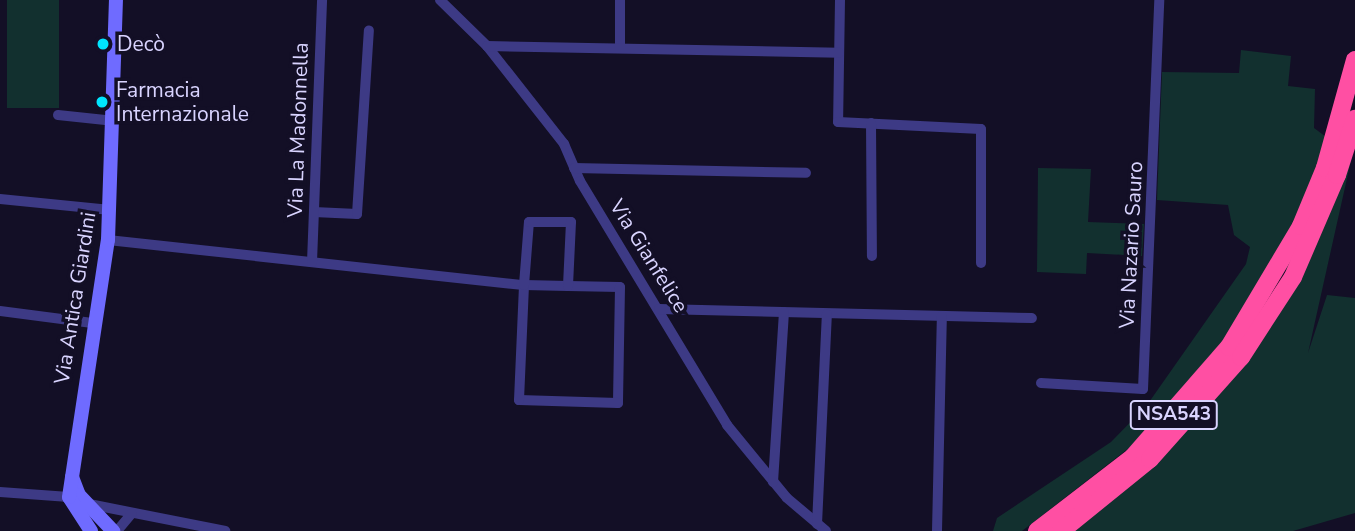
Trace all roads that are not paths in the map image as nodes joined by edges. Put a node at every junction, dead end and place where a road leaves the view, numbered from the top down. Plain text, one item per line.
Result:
1 (116, 0) edge
2 (322, 0) edge
3 (440, 0) edge
4 (620, 0) edge
5 (840, 0) edge
6 (1159, 0) edge
7 (369, 30) dead end
8 (487, 46) junction
9 (620, 48) junction
10 (839, 53) junction
11 (1355, 60) edge
12 (58, 115) dead end
13 (1355, 118) edge
14 (115, 121) junction
15 (871, 123) junction
16 (574, 168) junction
17 (806, 173) dead end
18 (0, 199) edge
19 (110, 210) junction
20 (314, 212) junction
21 (108, 240) junction
22 (872, 256) dead end
23 (312, 262) junction
24 (981, 263) dead end
25 (1286, 273) junction
26 (524, 285) junction
27 (568, 286) junction
28 (659, 309) junction
29 (0, 311) edge
30 (784, 312) junction
31 (827, 313) junction
32 (942, 316) junction
33 (1032, 318) dead end
34 (92, 323) junction
35 (1041, 383) dead end
36 (773, 482) junction
37 (0, 492) edge
38 (81, 504) junction
39 (132, 513) junction
40 (817, 524) junction
41 (87, 526) edge
42 (115, 531) edge
43 (225, 531) edge
44 (826, 531) edge
45 (937, 531) edge
46 (1037, 531) edge
47 (1061, 531) edge

1 - 14 street, Via Antica Giardini
2 - 20 street, Via La Madonnella
3 - 8 street, Via Gianfelice
4 - 9 street
5 - 10 street
6 - 35 street, Via Nazario Sauro
7 - 20 street
8 - 9 street
8 - 16 street, Via Gianfelice
9 - 10 street
10 - 15 street
11 - 25 highway
12 - 14 street
13 - 25 highway, NSA543
14 - 19 street, Via Antica Giardini
15 - 22 street
15 - 24 street
16 - 17 street
16 - 28 street, Via Gianfelice
18 - 19 street
19 - 21 street, Via Antica Giardini
20 - 23 street, Via La Madonnella
21 - 23 street
21 - 34 street, Via Antica Giardini
23 - 26 street
25 - 46 highway, NSA543
25 - 47 highway, NSA543
26 - 27 street
26 - 27 street
26 - 27 street
28 - 30 street
28 - 36 street, Via Gianfelice
29 - 34 street
30 - 31 street
30 - 36 street
31 - 32 street
31 - 40 street
32 - 33 street
32 - 45 street
34 - 38 street, Via Antica Giardini
36 - 40 street, Via Gianfelice
37 - 38 street
38 - 39 street
38 - 41 street
38 - 42 street, Via Antica Giardini
39 - 42 street
39 - 43 street
40 - 44 street, Via Gianfelice

